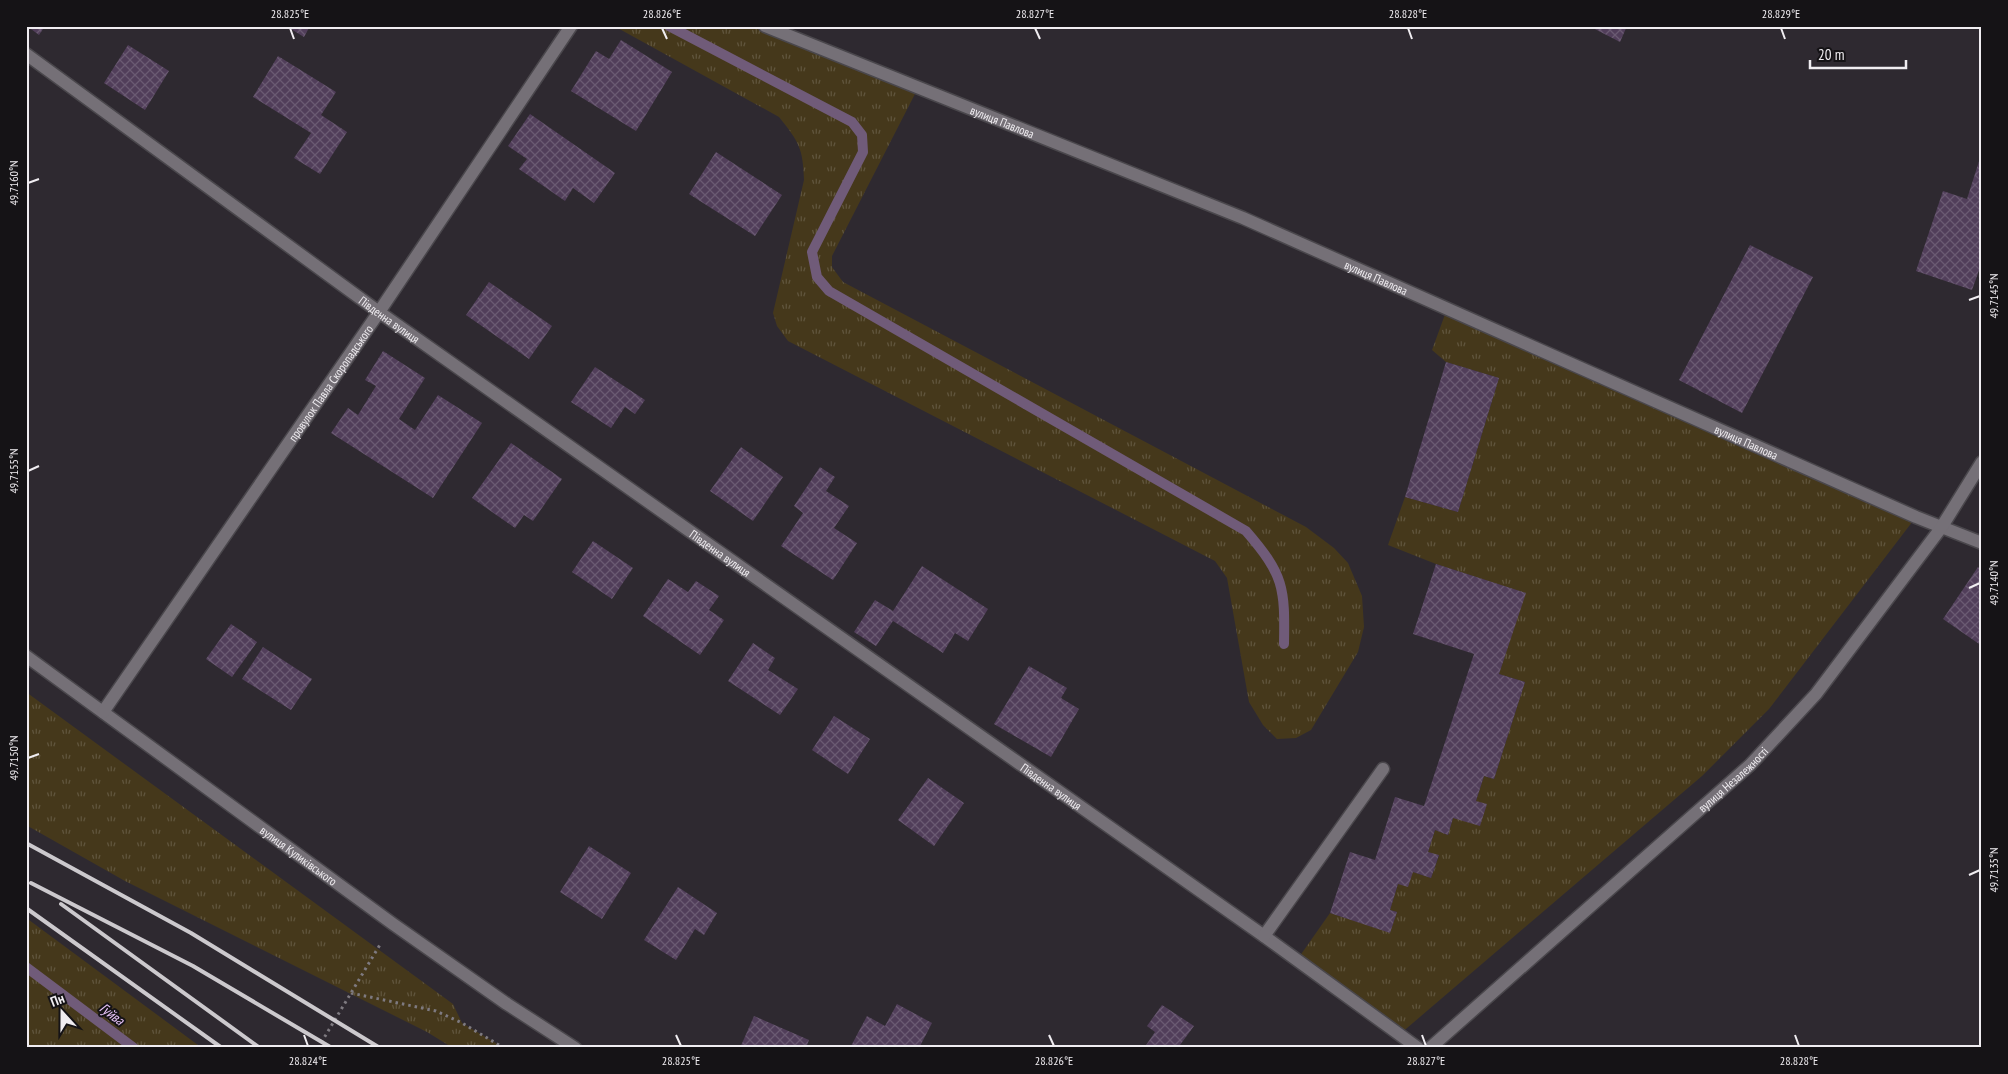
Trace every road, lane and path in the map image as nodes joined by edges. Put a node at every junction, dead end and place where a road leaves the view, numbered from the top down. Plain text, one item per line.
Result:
1 (571, 26) edge
2 (765, 26) edge
3 (26, 54) edge
4 (378, 312) junction
5 (1982, 462) edge
6 (1941, 528) junction
7 (1982, 543) edge
8 (26, 656) edge
9 (104, 712) junction
10 (1383, 769) dead end
11 (1264, 936) junction
12 (380, 944) dead end
13 (350, 993) junction
14 (318, 1048) edge
15 (504, 1048) edge
16 (575, 1048) edge
17 (1418, 1048) edge
18 (1430, 1048) edge

1 - 4 street, провулок Павла Скоропадського
2 - 6 street, вулиця Павлова
3 - 4 street, Південна вулиця
4 - 9 street, провулок Павла Скоропадського
4 - 11 street, Південна вулиця
5 - 6 street, вулиця Незалежності
6 - 7 street, вулиця Павлова
6 - 18 street, вулиця Незалежності
8 - 9 street, вулиця Куликівського
9 - 16 street, вулиця Куликівського
10 - 11 street
11 - 17 street, Південна вулиця
12 - 13 path
13 - 14 path
13 - 15 path

